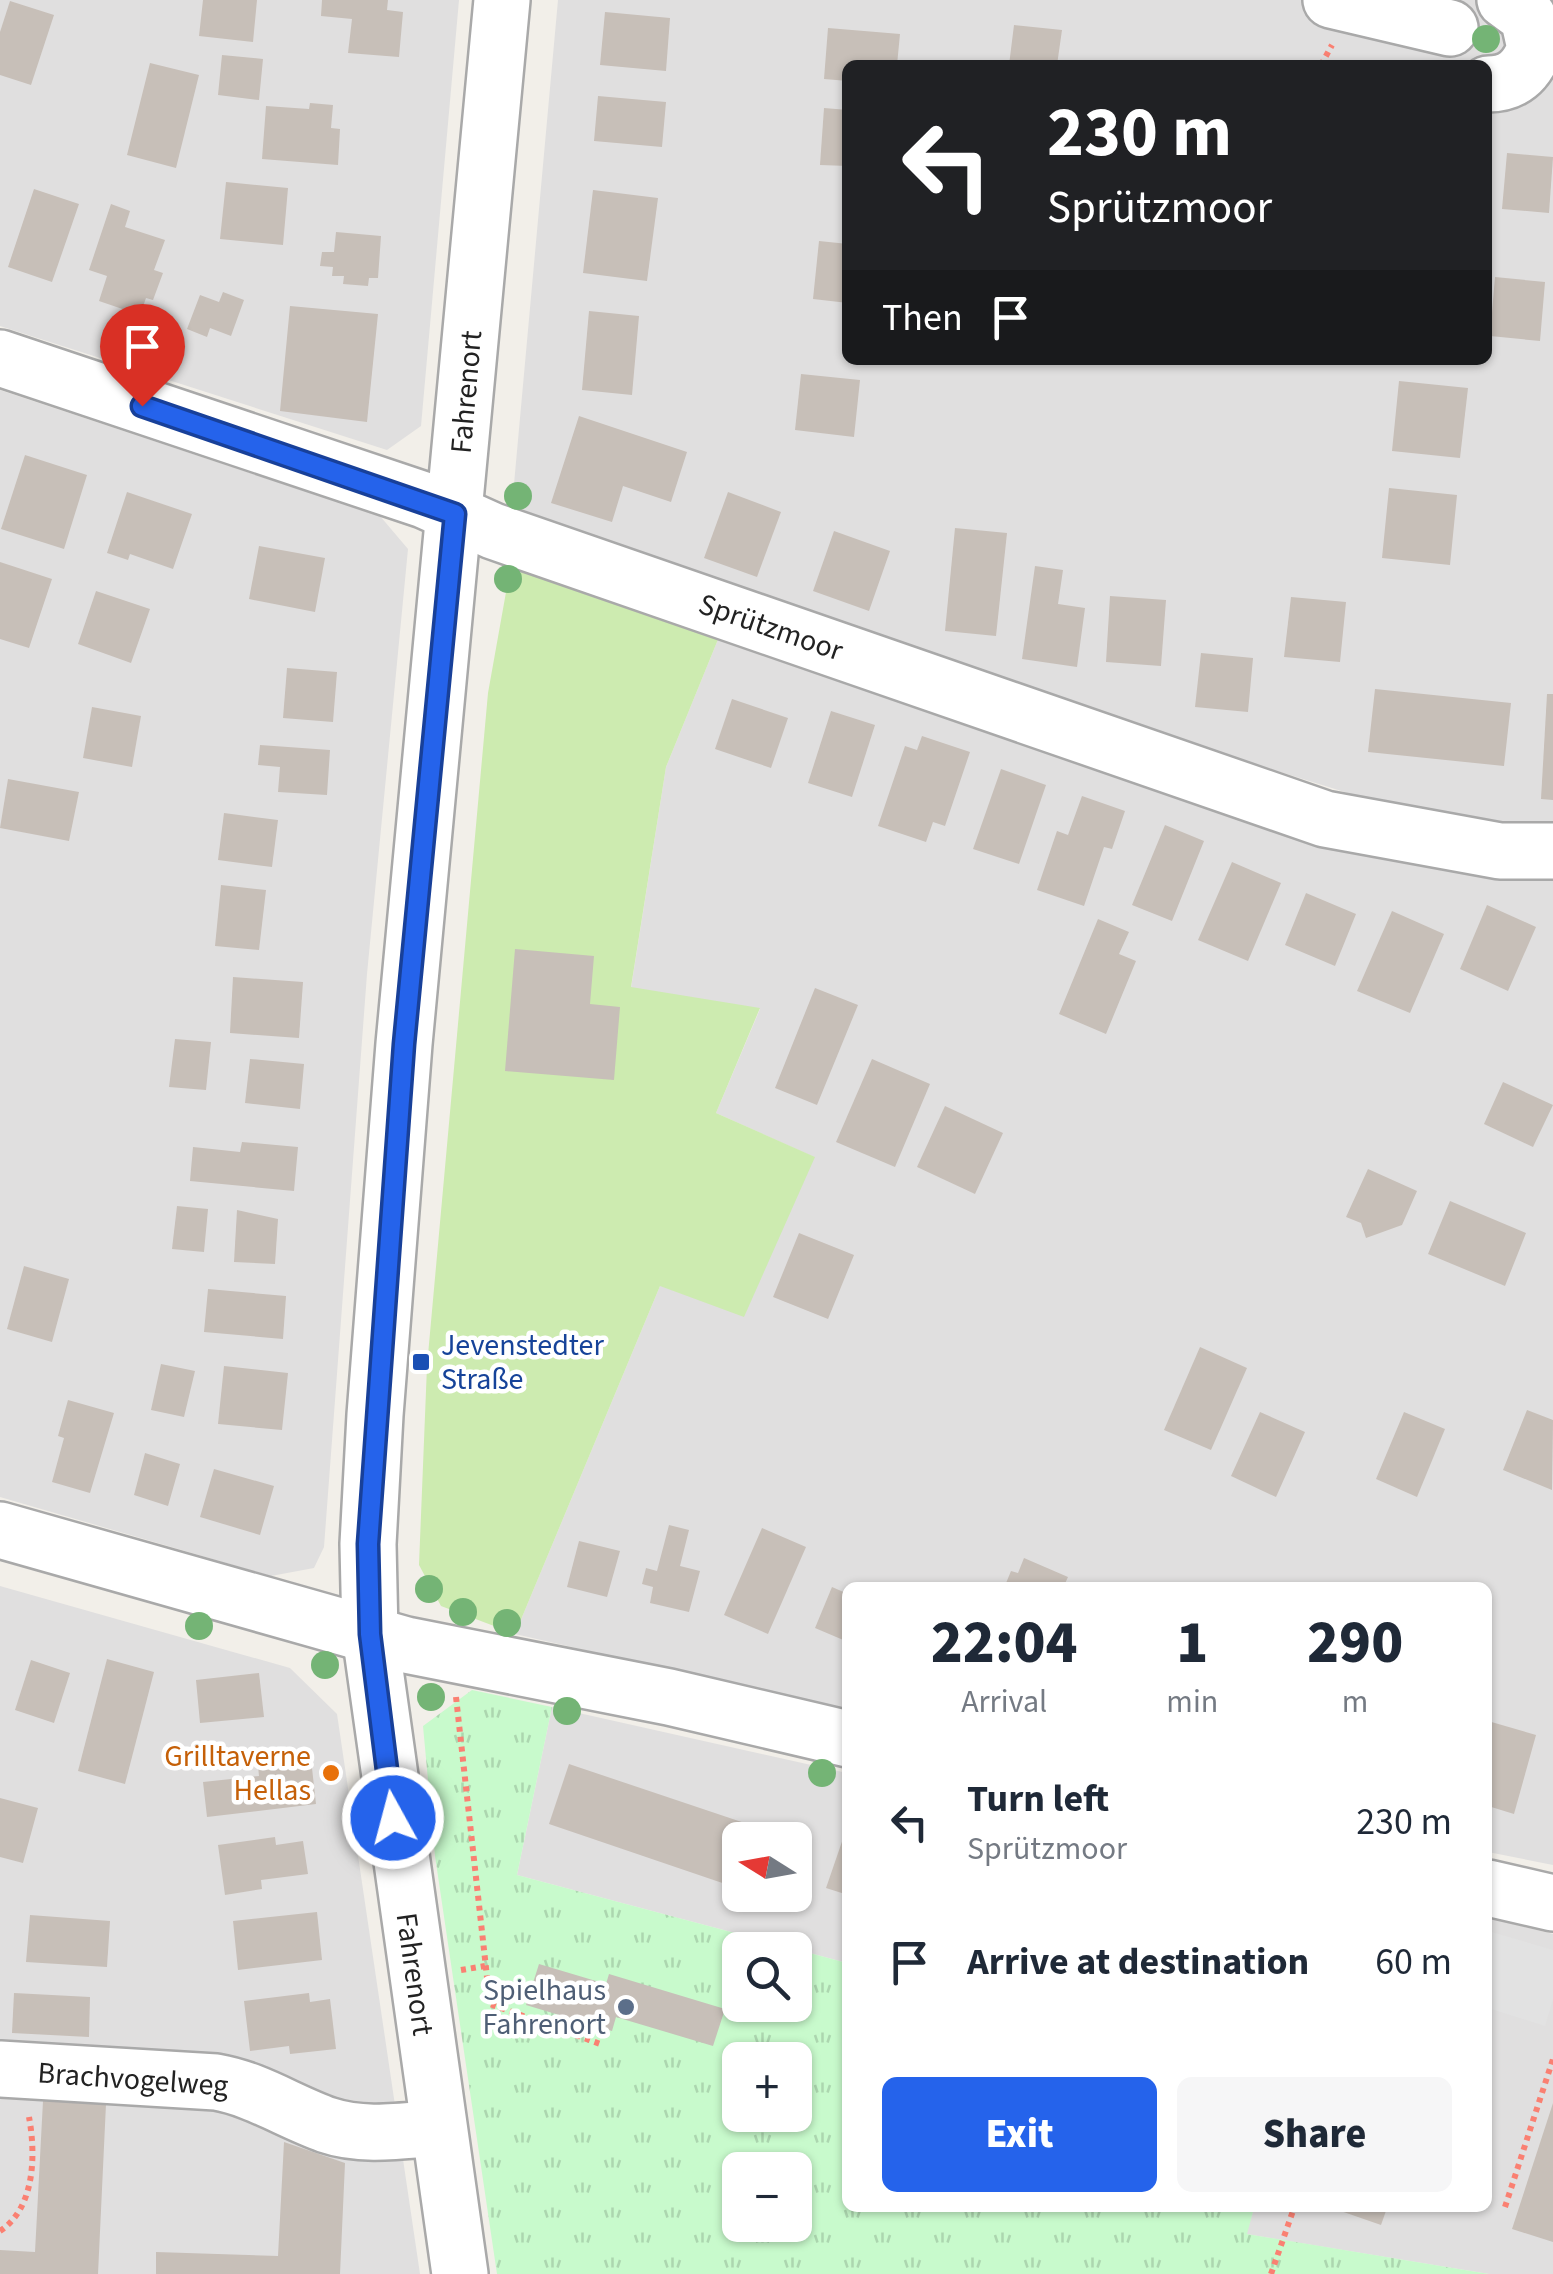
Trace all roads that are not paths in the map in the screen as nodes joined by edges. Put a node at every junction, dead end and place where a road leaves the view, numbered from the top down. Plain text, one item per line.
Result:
1 (502, 0) edge
2 (1505, 0) edge
3 (1332, 22) edge
4 (1462, 31) edge
5 (1544, 47) edge
6 (1492, 83) edge
7 (0, 358) edge
8 (455, 514) junction
9 (1553, 850) edge
10 (0, 1530) edge
11 (370, 1634) junction
12 (842, 1738) edge
13 (1492, 1889) edge
14 (1553, 1903) edge
15 (13, 2070) edge
16 (437, 2128) junction
17 (460, 2274) edge

1 - 8 street, Fahrenort
2 - 5 street
3 - 4 street
5 - 6 street
7 - 8 street, Sprützmoor
8 - 9 street, Sprützmoor
8 - 11 street, Fahrenort
10 - 11 street
11 - 12 street
11 - 16 street, Fahrenort
13 - 14 street
15 - 16 street, Brachvogelweg
16 - 17 street, Fahrenort

